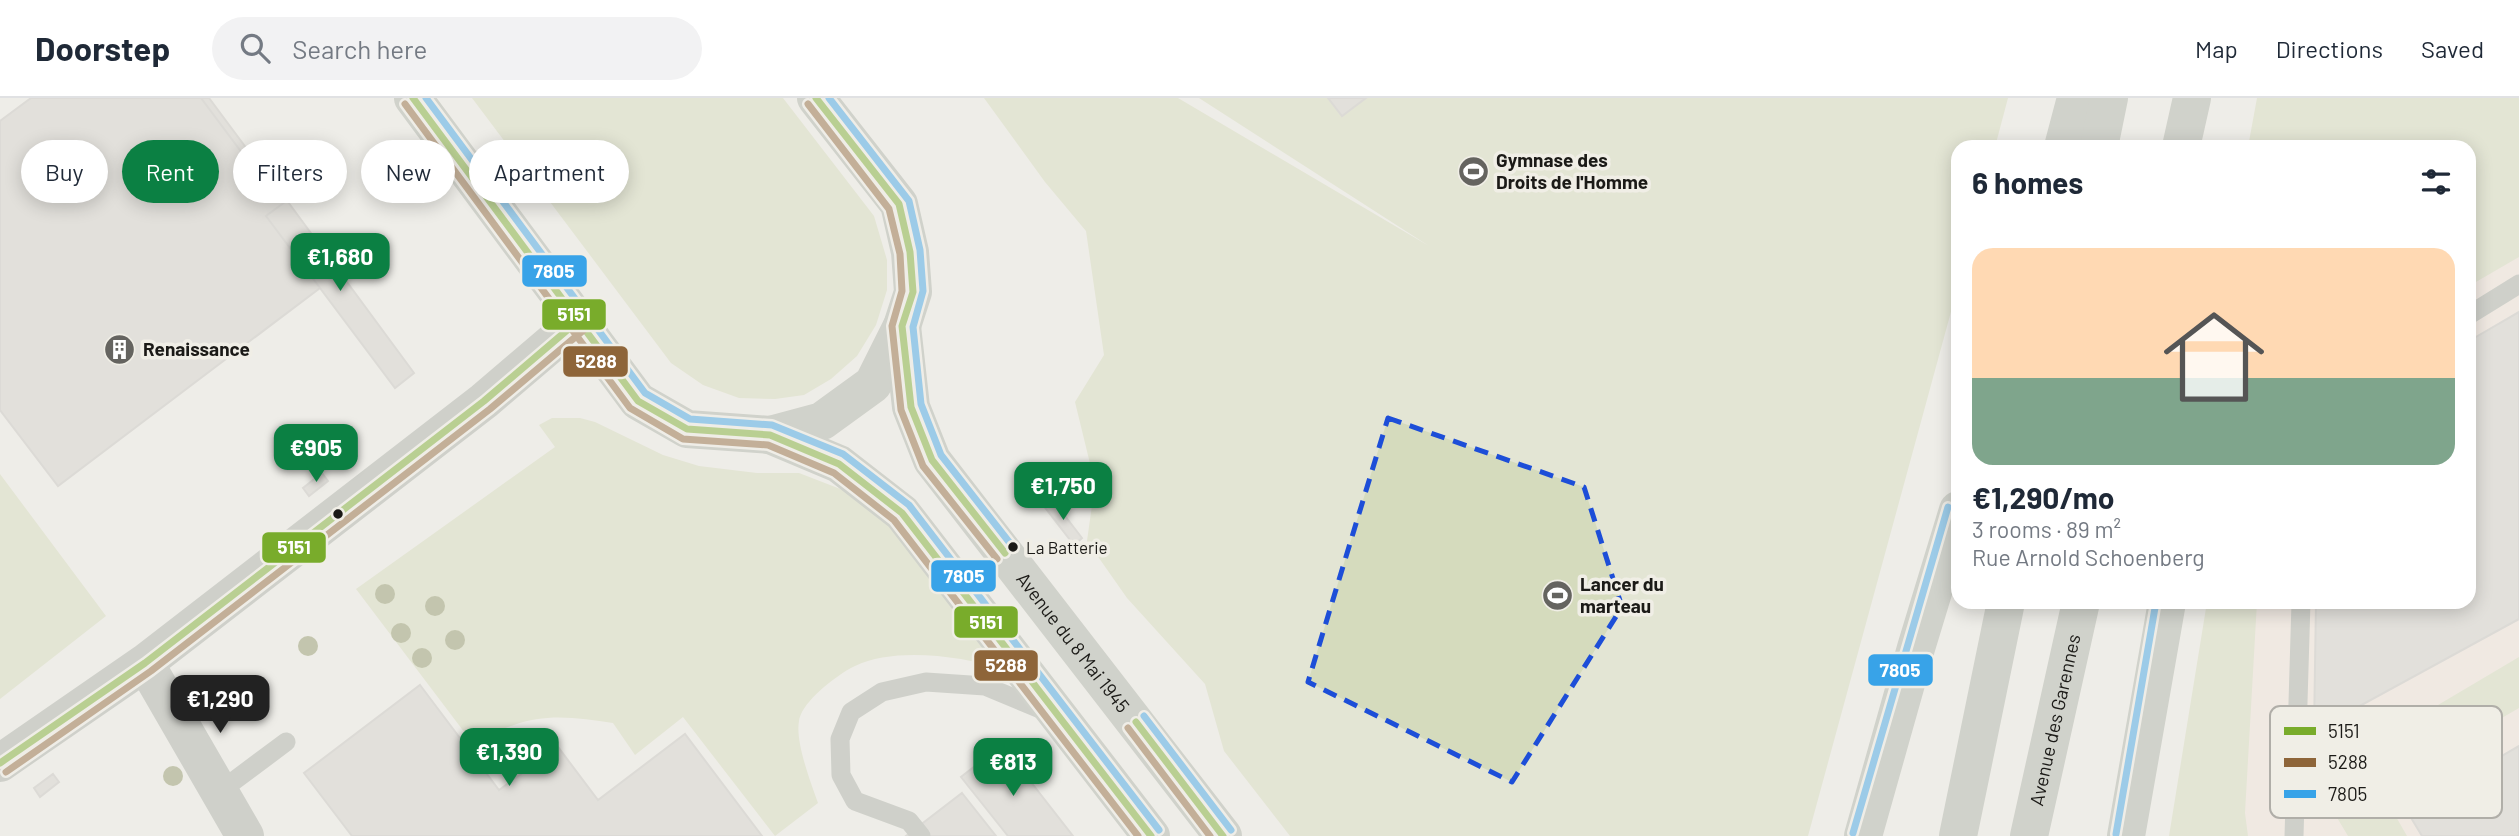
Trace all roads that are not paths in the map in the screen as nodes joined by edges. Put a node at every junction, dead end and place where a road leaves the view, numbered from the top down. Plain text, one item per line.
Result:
1 (413, 98) edge
2 (817, 98) edge
3 (2076, 98) edge
4 (2109, 98) edge
5 (2192, 98) edge
6 (2212, 98) edge
7 (2065, 140) edge
8 (2100, 140) edge
9 (2183, 140) edge
10 (2207, 140) edge
11 (2519, 284) edge
12 (2476, 311) edge
13 (579, 320) junction
14 (902, 326) junction
15 (770, 435) junction
16 (1951, 533) edge
17 (2005, 609) edge
18 (2079, 609) edge
19 (2166, 609) edge
20 (2301, 609) edge
21 (1916, 648) junction
22 (145, 663) junction
23 (2298, 706) edge
24 (1059, 716) junction
25 (286, 742) dead end
26 (0, 763) edge
27 (219, 792) junction
28 (2295, 818) edge
29 (1150, 835) edge
30 (245, 836) edge
31 (920, 836) edge
32 (1223, 836) edge
33 (1863, 836) edge
34 (1876, 836) edge
35 (1958, 836) edge
36 (2029, 836) edge
37 (2126, 836) edge
38 (2294, 836) edge

1 - 13 main road
2 - 14 main road
3 - 7 main road
4 - 8 main road
5 - 9 main road
6 - 10 main road
11 - 12 lane
13 - 15 main road
13 - 22 street
14 - 15 main road
14 - 32 main road, Avenue du 8 Mai 1945
15 - 24 main road
16 - 21 main road
17 - 35 main road
18 - 36 main road, Avenue des Garennes
19 - 37 main road
20 - 23 lane
21 - 33 main road
21 - 34 main road
22 - 26 street
22 - 27 street
24 - 29 main road
24 - 31 lane
25 - 27 lane
27 - 30 street
28 - 38 lane

